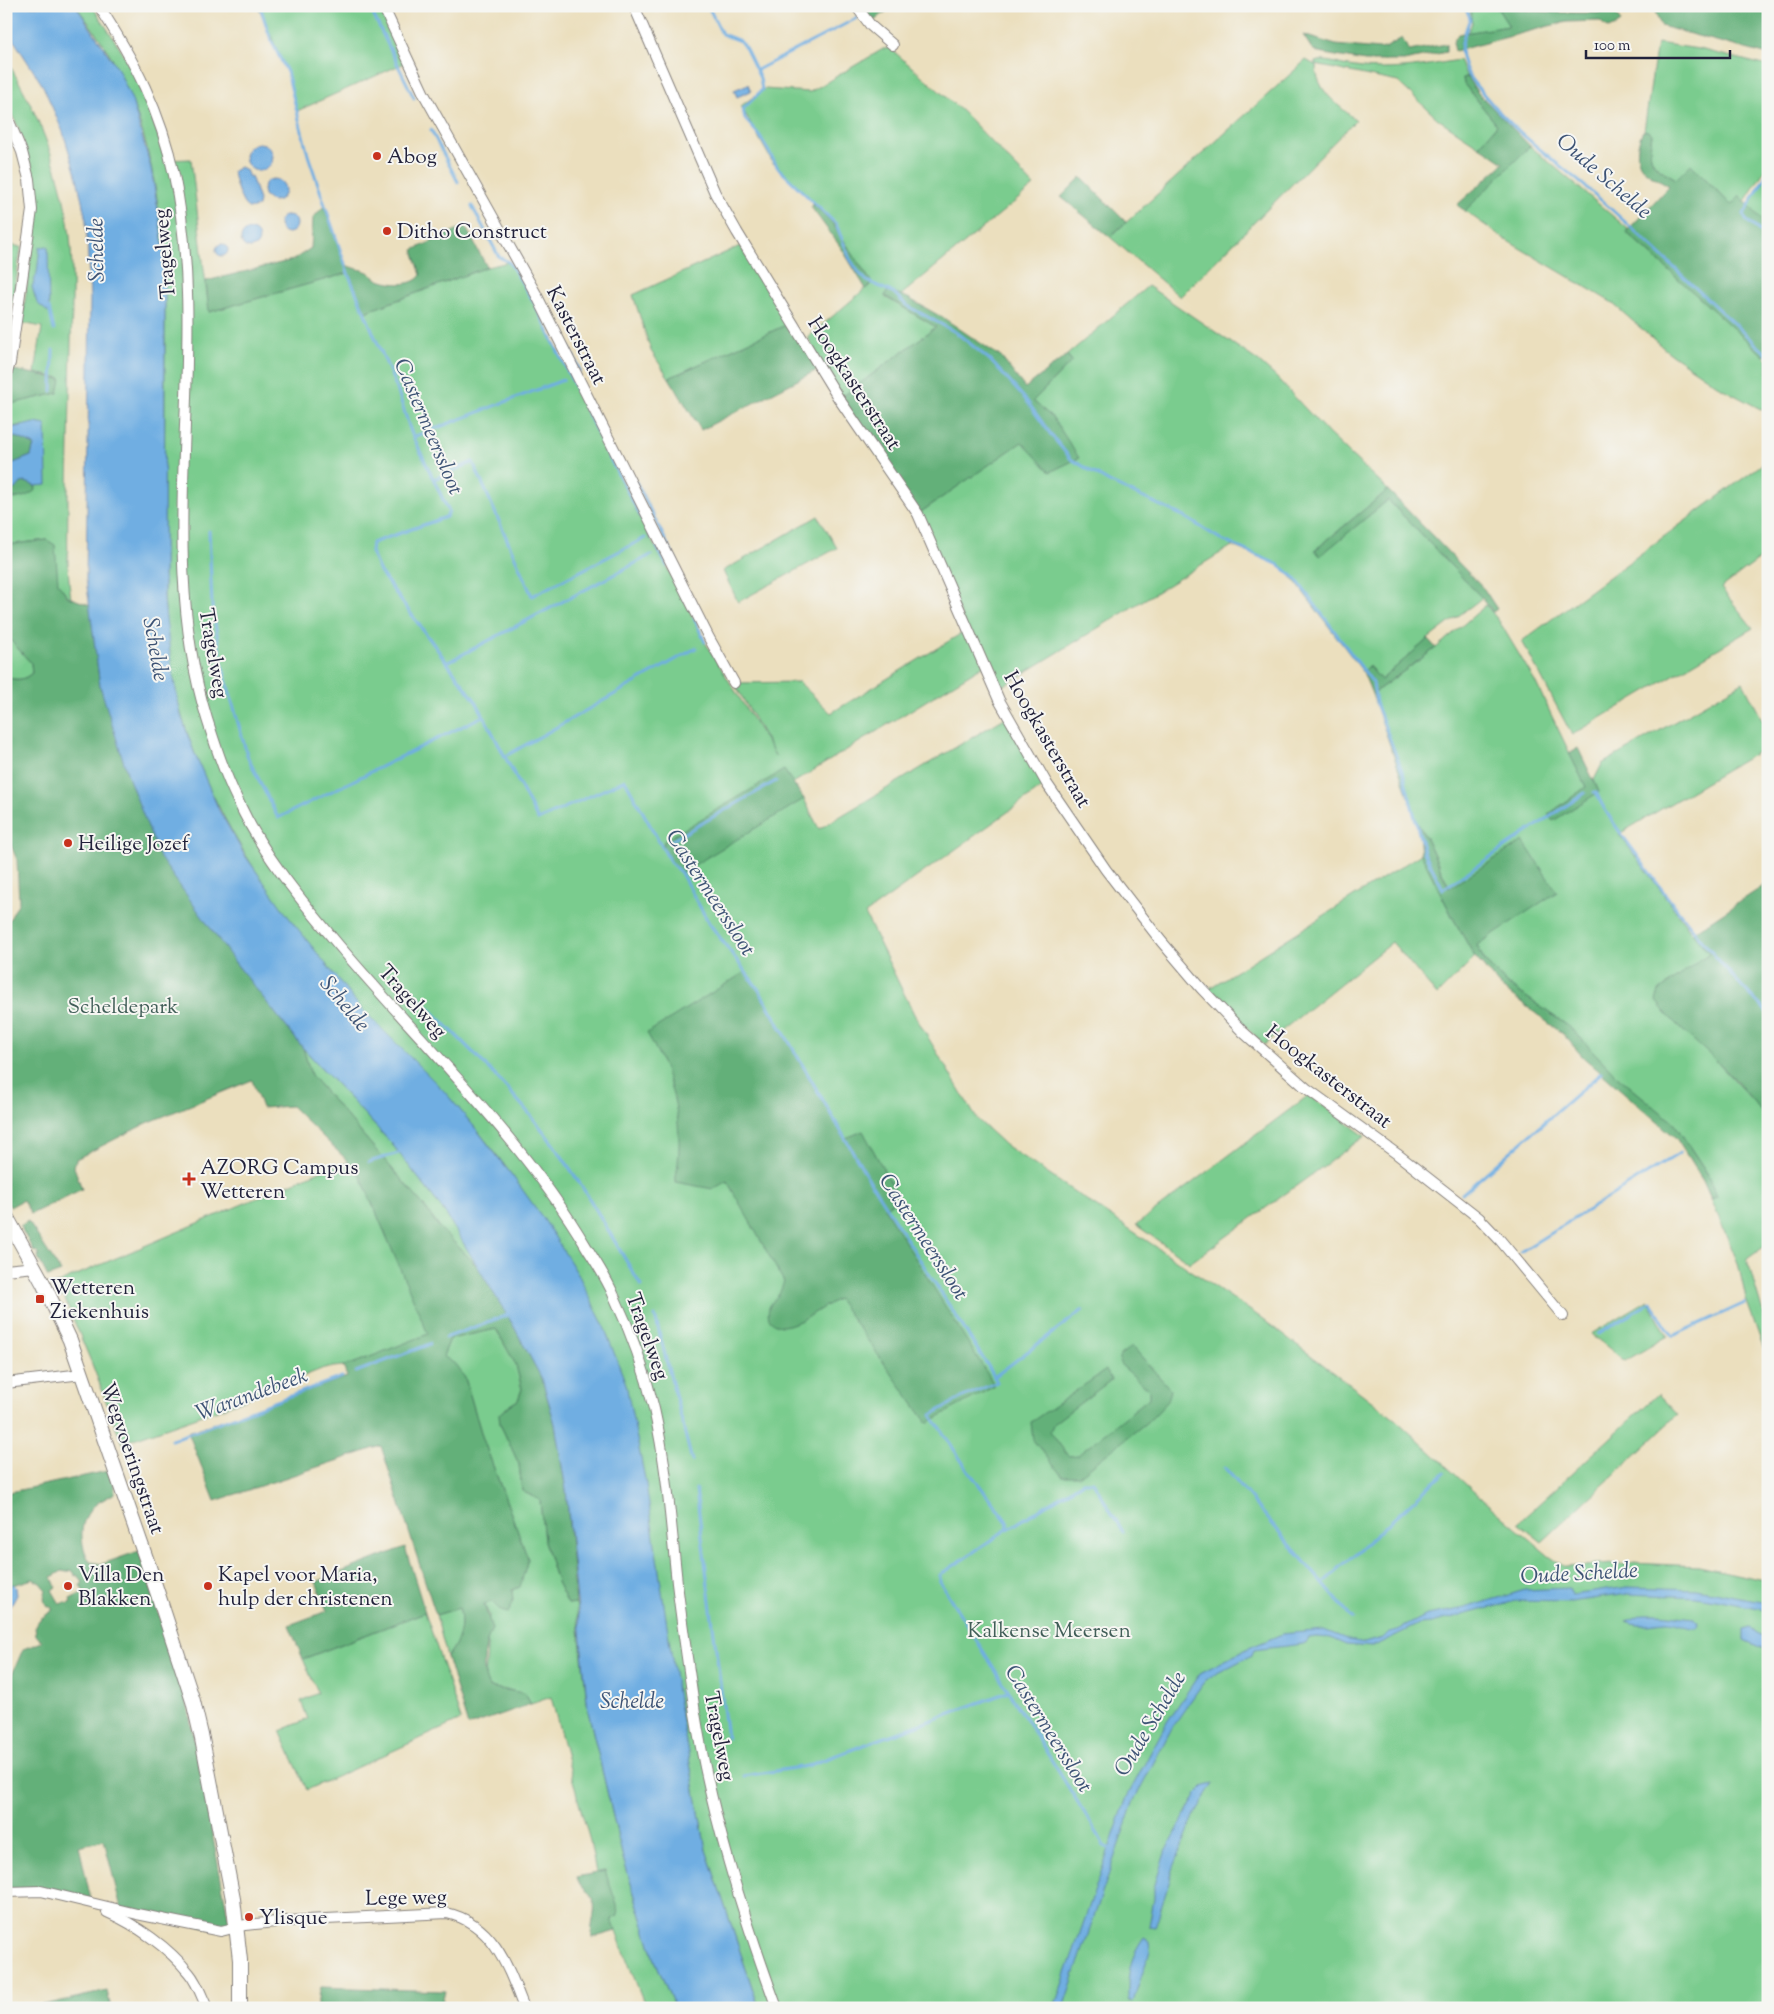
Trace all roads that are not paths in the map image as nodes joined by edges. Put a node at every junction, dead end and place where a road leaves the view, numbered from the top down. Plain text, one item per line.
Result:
1 (99, 6) edge
2 (383, 6) edge
3 (634, 6) edge
4 (856, 6) edge
5 (893, 45) dead end
6 (6, 114) edge
7 (6, 375) edge
8 (734, 683) dead end
9 (6, 1216) edge
10 (35, 1267) junction
11 (6, 1270) edge
12 (1563, 1316) dead end
13 (82, 1374) junction
14 (6, 1383) edge
15 (6, 1892) edge
16 (81, 1900) junction
17 (237, 1927) junction
18 (207, 2008) edge
19 (240, 2008) edge
20 (524, 2008) edge
21 (777, 2008) edge

1 - 21 street, Tragelweg
2 - 8 street, Kasterstraat
3 - 12 street, Hoogkasterstraat
4 - 5 street
6 - 7 street
9 - 10 main road, Wegvoeringstraat
10 - 11 street
10 - 13 main road, Wegvoeringstraat
13 - 14 street
13 - 17 main road, Wegvoeringstraat
15 - 16 street
16 - 17 street, Lege weg
16 - 18 street
17 - 19 main road, Wegvoeringstraat
17 - 20 street, Lege weg

